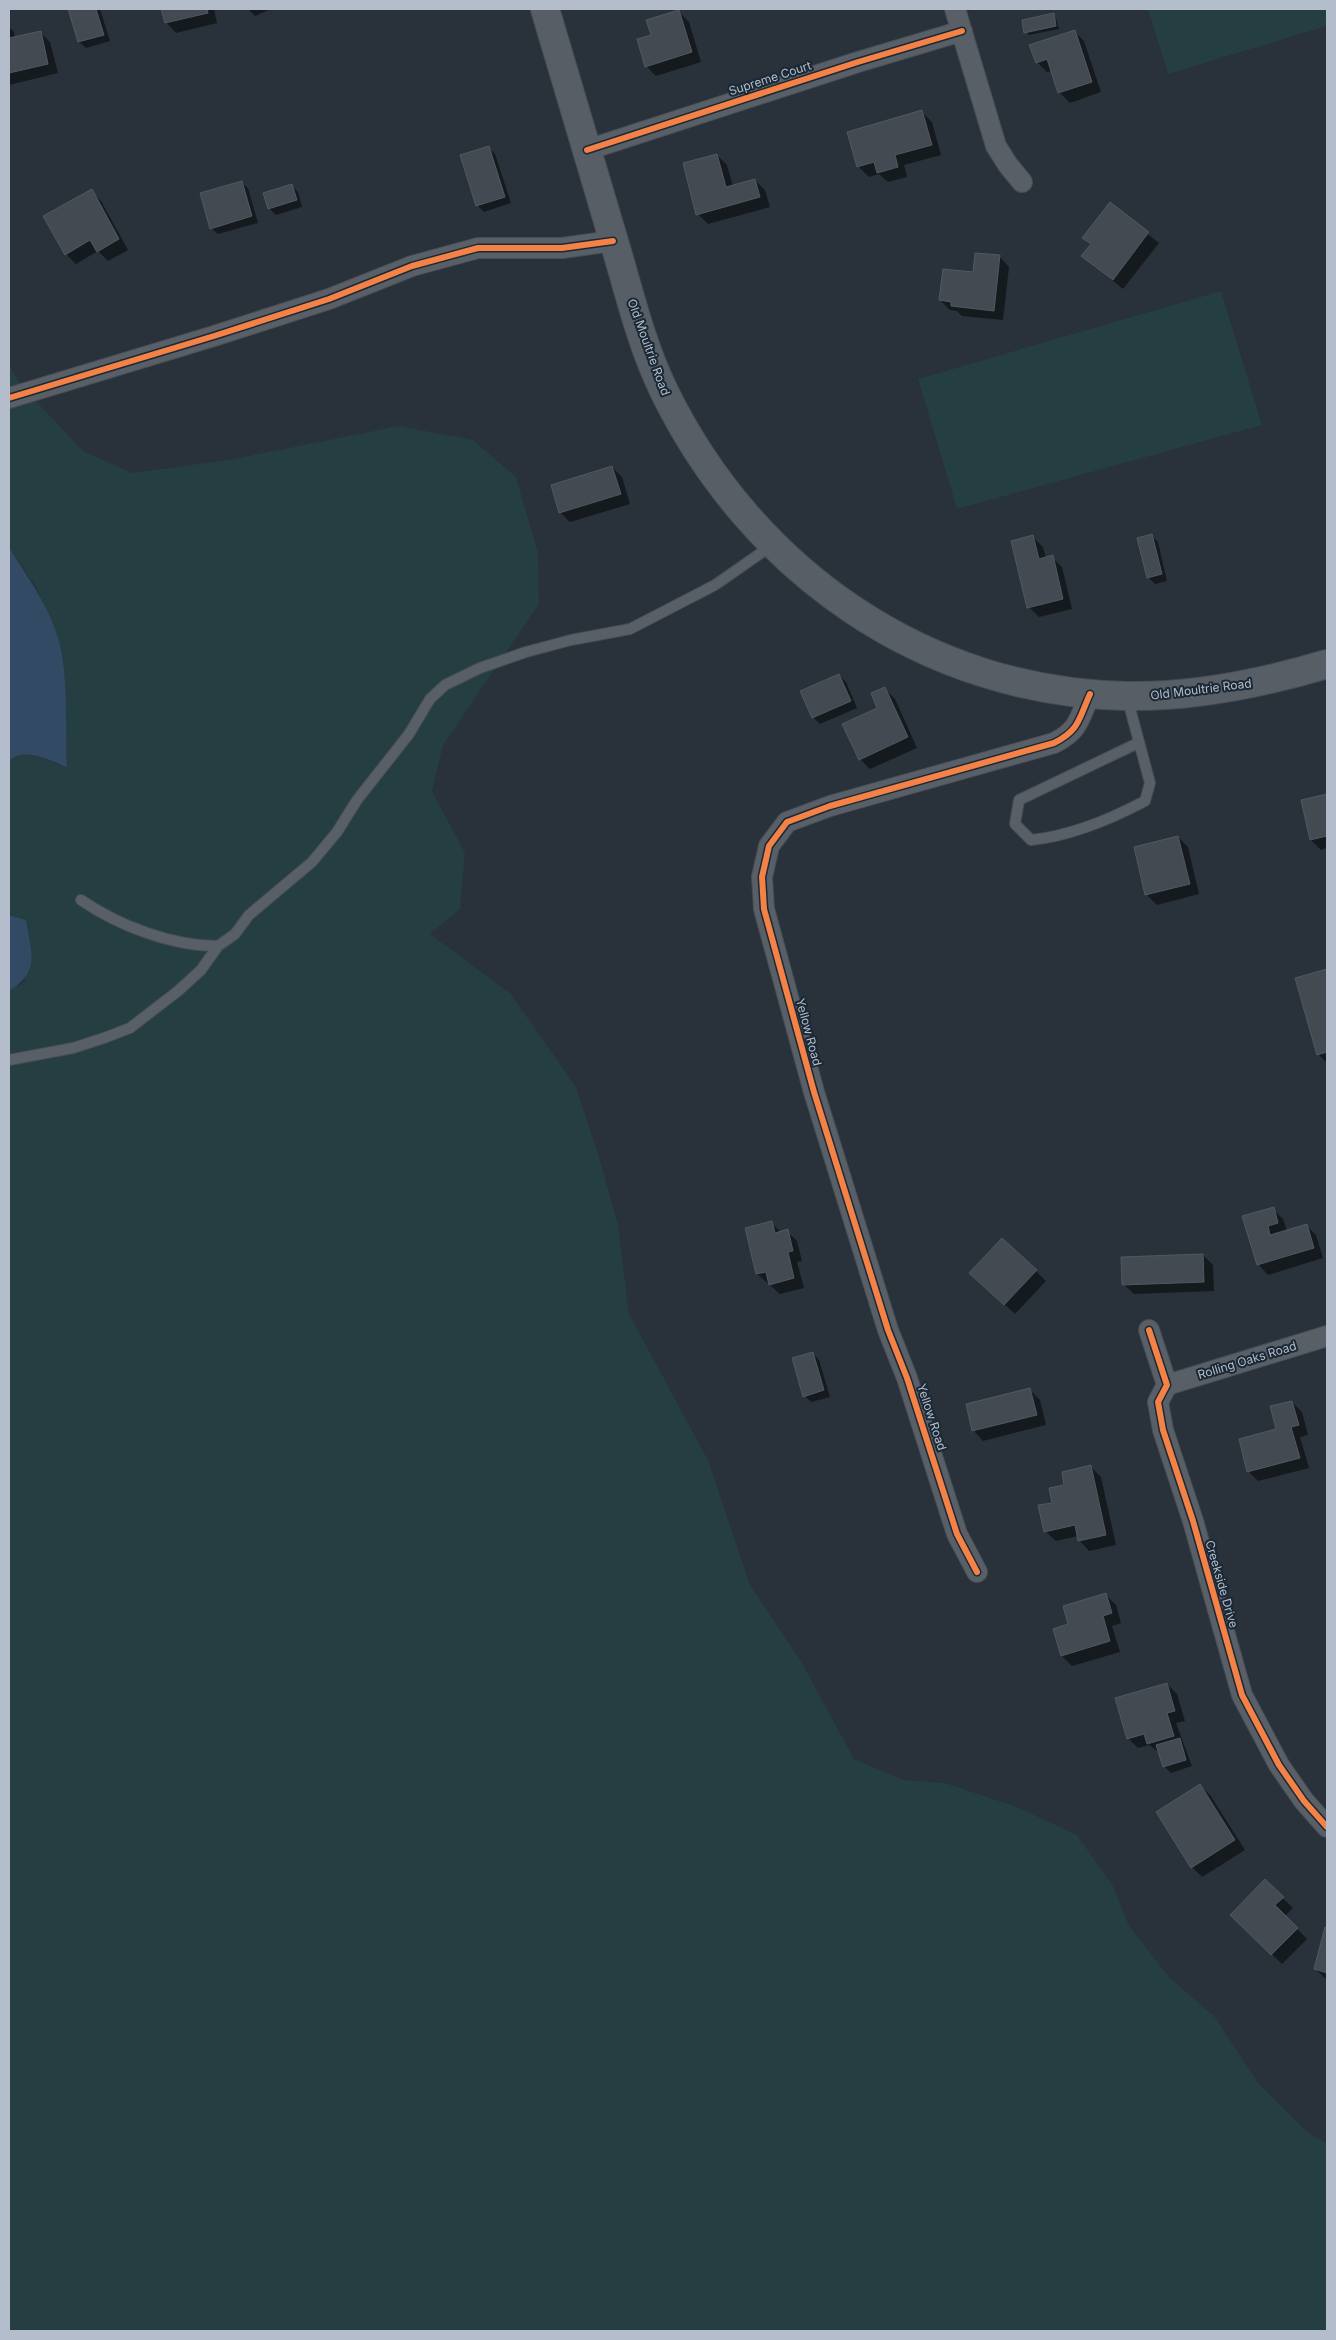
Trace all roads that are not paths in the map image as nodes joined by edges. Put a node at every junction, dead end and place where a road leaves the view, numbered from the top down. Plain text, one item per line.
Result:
1 (546, 9) edge
2 (955, 9) edge
3 (962, 31) junction
4 (587, 150) junction
5 (1022, 182) dead end
6 (613, 241) junction
7 (9, 398) edge
8 (770, 542) junction
9 (1327, 664) edge
10 (1090, 694) junction
11 (1127, 696) junction
12 (1138, 743) junction
13 (81, 900) dead end
14 (218, 946) junction
15 (9, 1060) edge
16 (1149, 1330) dead end
17 (1327, 1336) edge
18 (1167, 1385) junction
19 (978, 1572) dead end
20 (1327, 1827) edge

1 - 4 main road, Old Moultrie Road
2 - 3 street
3 - 4 street, Supreme Court
3 - 5 street
4 - 6 main road, Old Moultrie Road
6 - 7 street
6 - 8 main road, Old Moultrie Road
8 - 10 main road, Old Moultrie Road
8 - 14 lane
9 - 11 main road, Old Moultrie Road
10 - 11 main road, Old Moultrie Road
10 - 19 street, Yellow Road
11 - 12 lane
12 - 12 lane
13 - 14 lane
14 - 15 lane
16 - 18 street
17 - 18 street, Rolling Oaks Road
18 - 20 street, Creekside Drive

